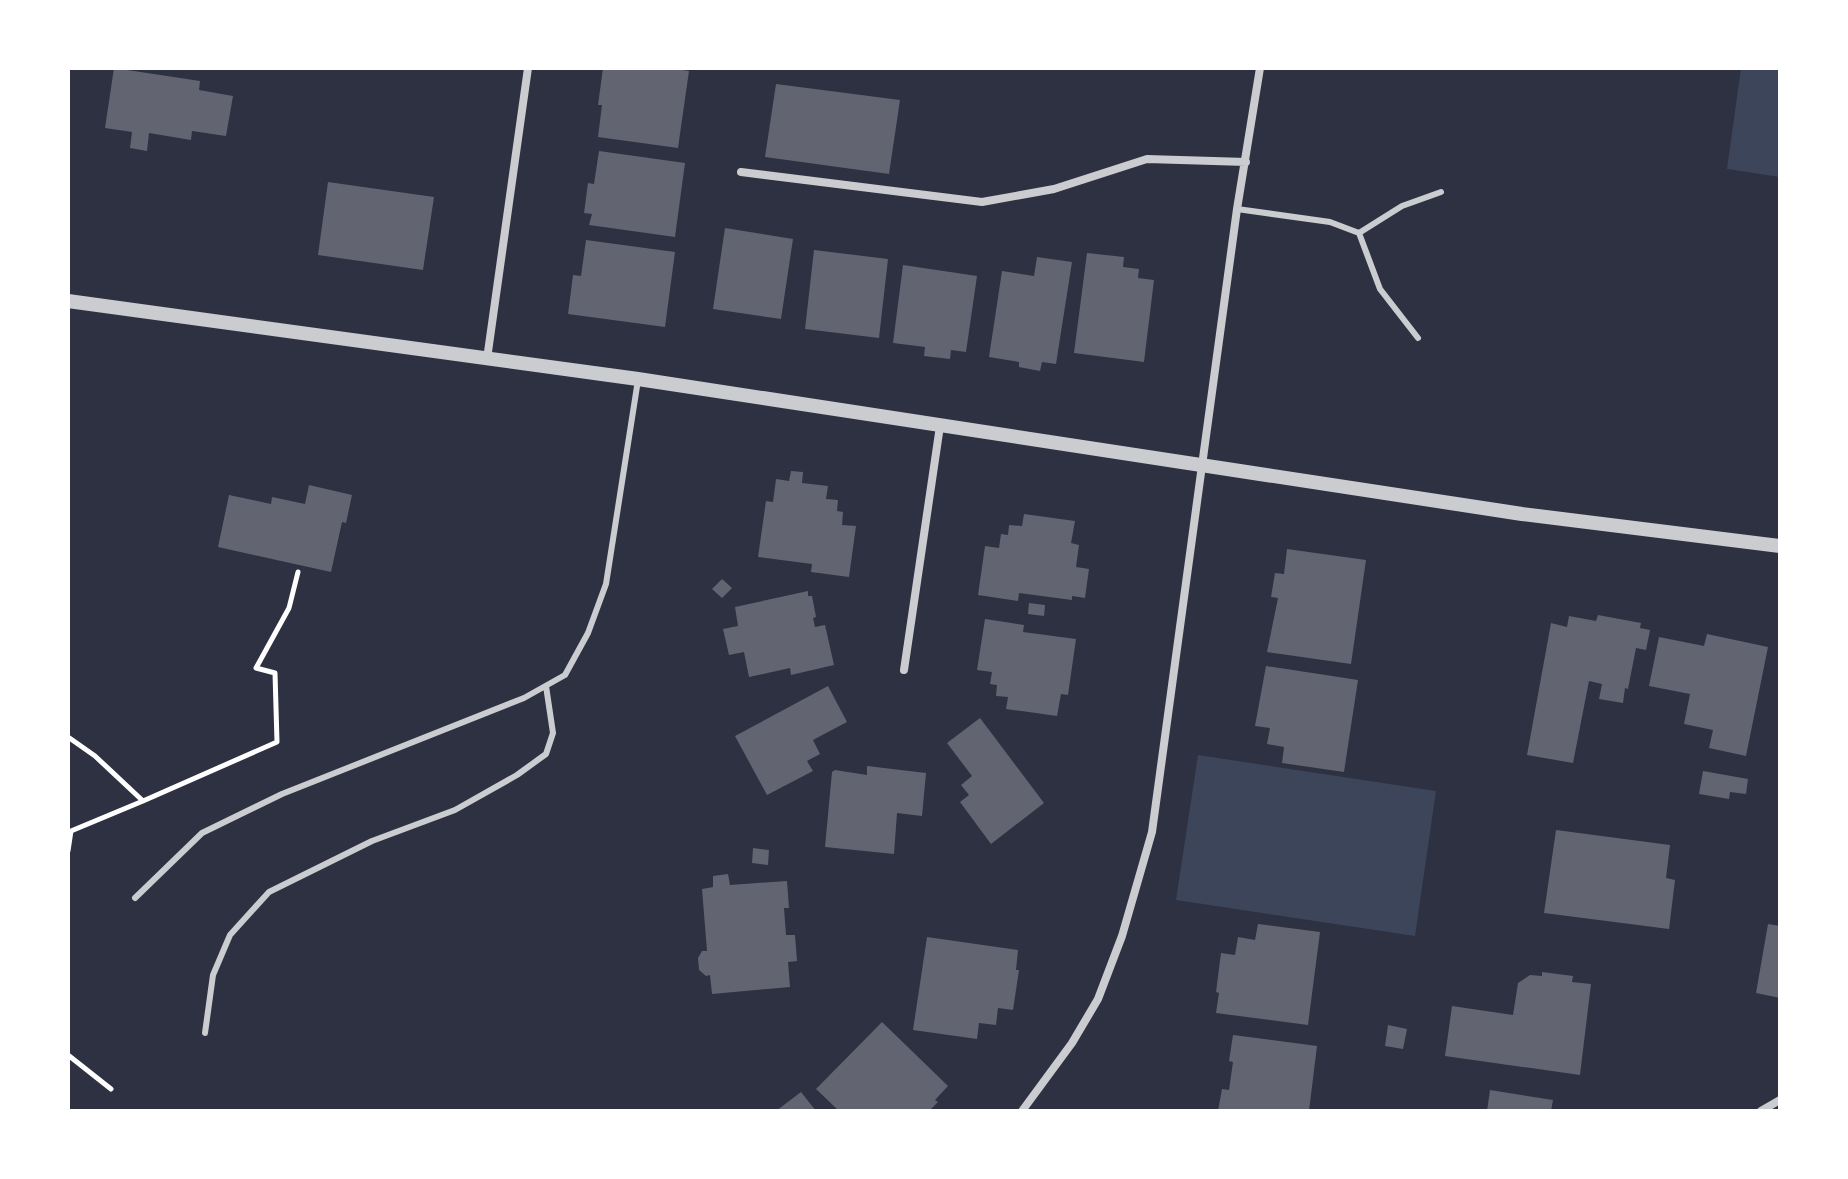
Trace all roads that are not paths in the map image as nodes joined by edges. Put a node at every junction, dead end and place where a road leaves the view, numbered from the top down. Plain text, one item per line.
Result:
1 (528, 68) edge
2 (1260, 68) edge
3 (1246, 162) junction
4 (741, 172) dead end
5 (1441, 192) dead end
6 (1237, 209) junction
7 (1359, 233) junction
8 (68, 301) edge
9 (1418, 338) dead end
10 (487, 359) junction
11 (638, 379) junction
12 (940, 426) junction
13 (1203, 465) junction
14 (1780, 546) edge
15 (904, 670) dead end
16 (546, 686) junction
17 (135, 898) dead end
18 (205, 1033) dead end
19 (1780, 1100) edge
20 (1022, 1111) edge
21 (1761, 1111) edge

1 - 10 street
2 - 3 street
3 - 4 street
3 - 6 street
5 - 7 lane
6 - 7 lane
6 - 13 street
7 - 9 lane
8 - 10 street
10 - 11 street
11 - 12 street
11 - 16 lane
12 - 13 street
12 - 15 street
13 - 14 street
13 - 20 street
16 - 17 lane
16 - 18 lane
19 - 21 street

